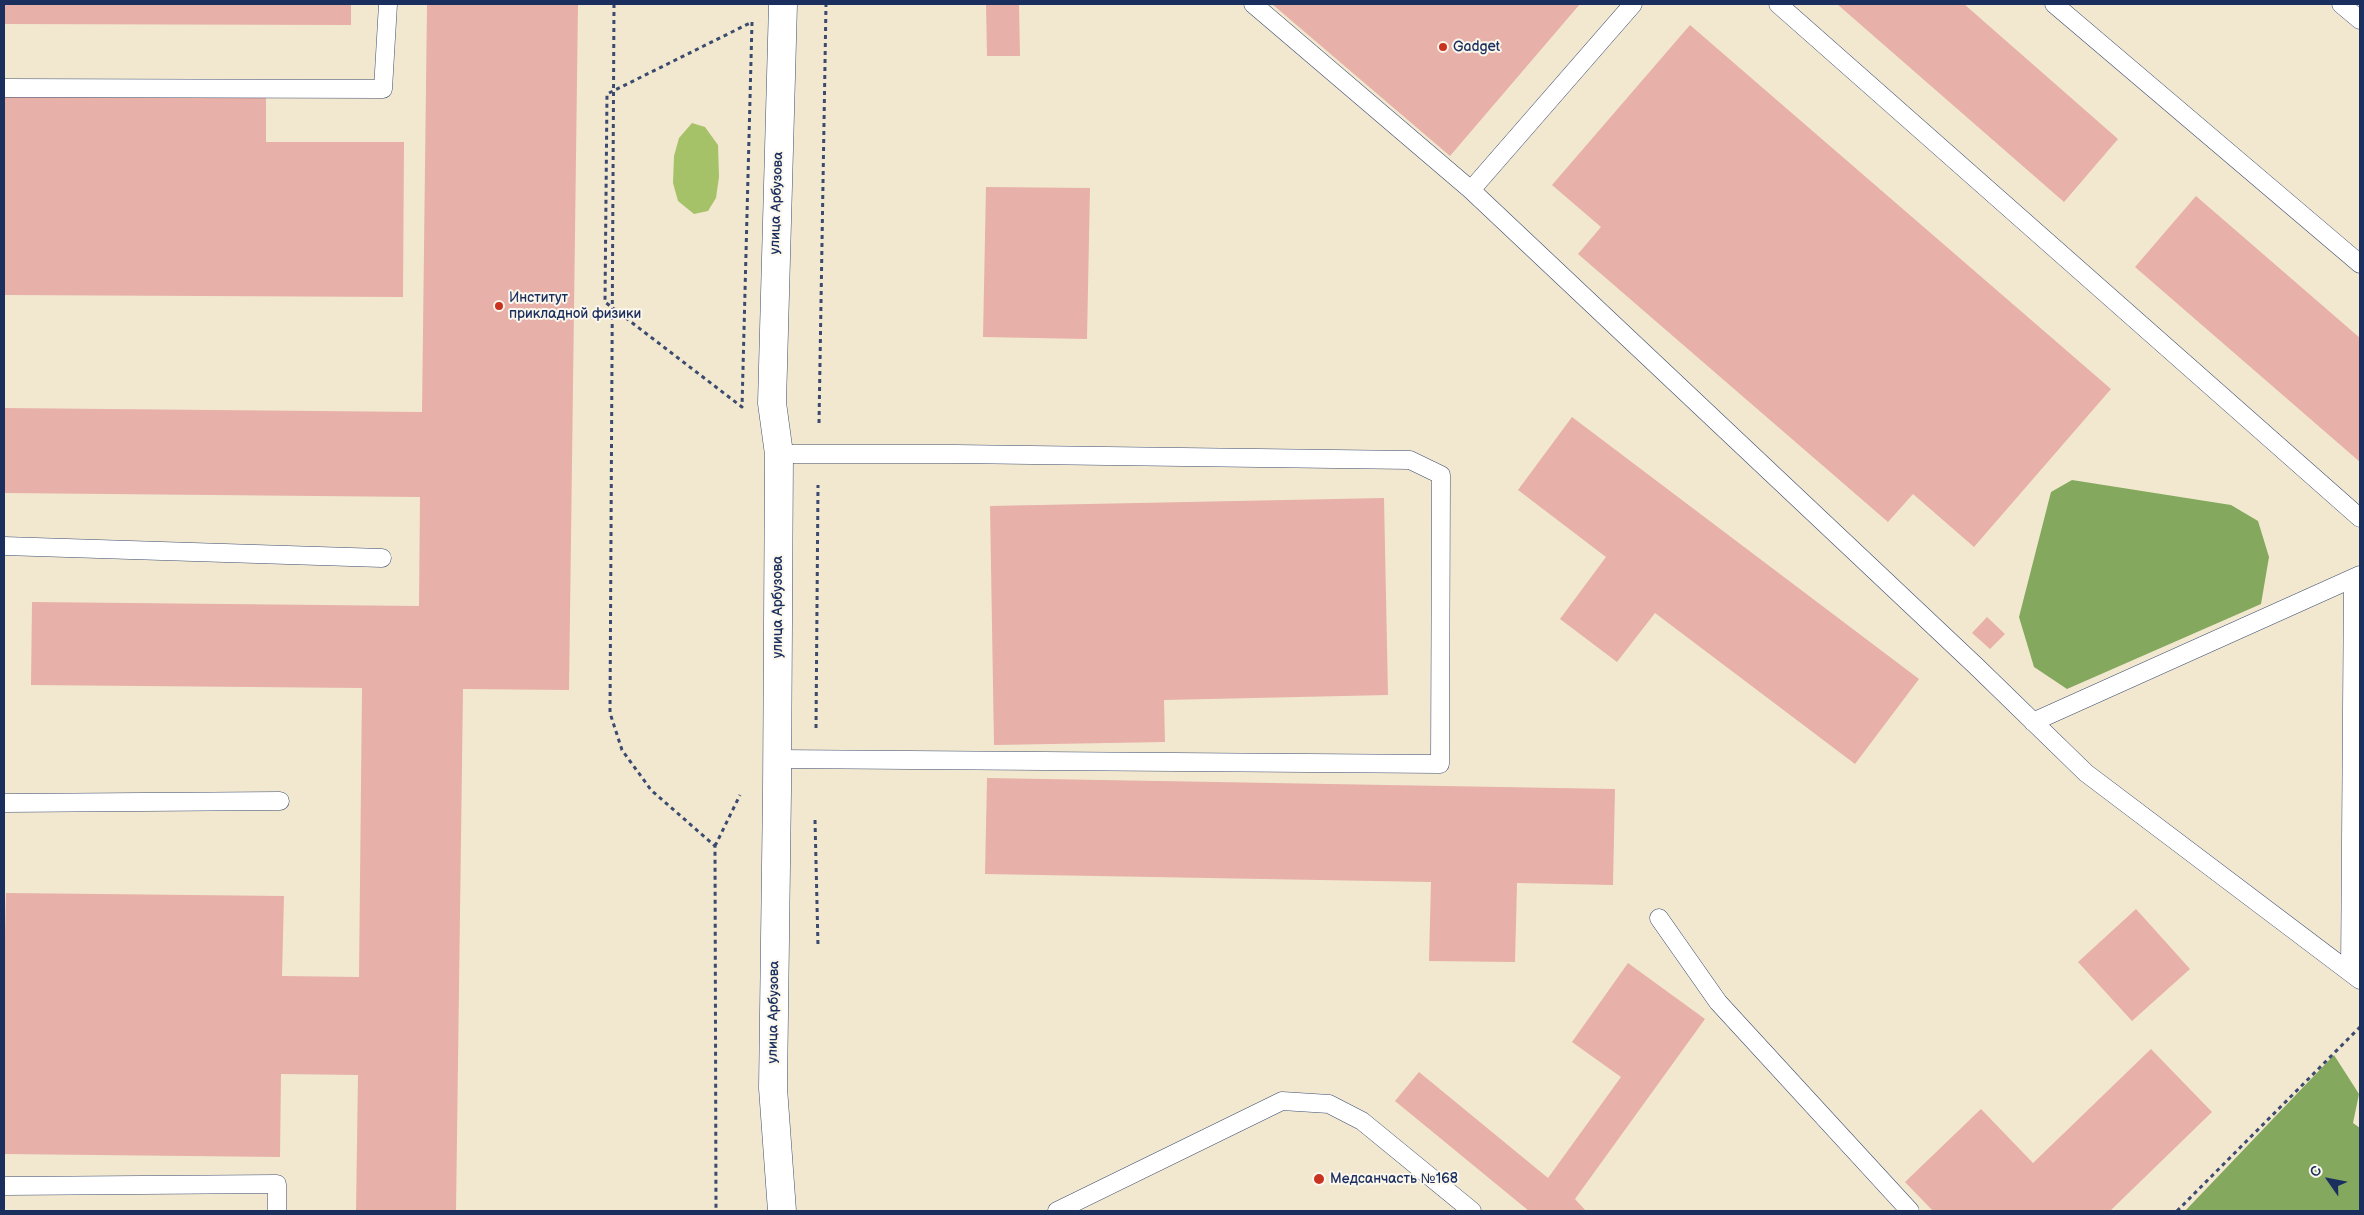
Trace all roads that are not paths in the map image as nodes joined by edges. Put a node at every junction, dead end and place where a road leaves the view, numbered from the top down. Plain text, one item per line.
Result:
1 (388, 4) edge
2 (782, 4) edge
3 (1253, 4) edge
4 (1633, 4) edge
5 (1778, 4) edge
6 (2054, 4) edge
7 (2341, 4) edge
8 (2360, 20) edge
9 (4, 88) edge
10 (1471, 190) junction
11 (2360, 264) edge
12 (779, 454) junction
13 (2360, 518) edge
14 (4, 546) edge
15 (382, 558) dead end
16 (2357, 577) edge
17 (2033, 722) junction
18 (777, 759) junction
19 (280, 800) dead end
20 (4, 803) edge
21 (1659, 918) dead end
22 (2355, 975) edge
23 (4, 1186) edge
24 (277, 1211) edge
25 (782, 1211) edge
26 (1057, 1211) edge
27 (1472, 1211) edge
28 (1910, 1211) edge

1 - 9 lane
2 - 12 street, улица Арбузова
3 - 10 lane
4 - 10 lane
5 - 13 lane
6 - 11 lane
7 - 8 lane
10 - 17 lane
12 - 18 street, улица Арбузова
12 - 18 lane
14 - 15 lane
16 - 17 lane
16 - 22 lane
17 - 22 lane
18 - 25 street, улица Арбузова
19 - 20 lane
21 - 28 lane
23 - 24 lane
26 - 27 lane

